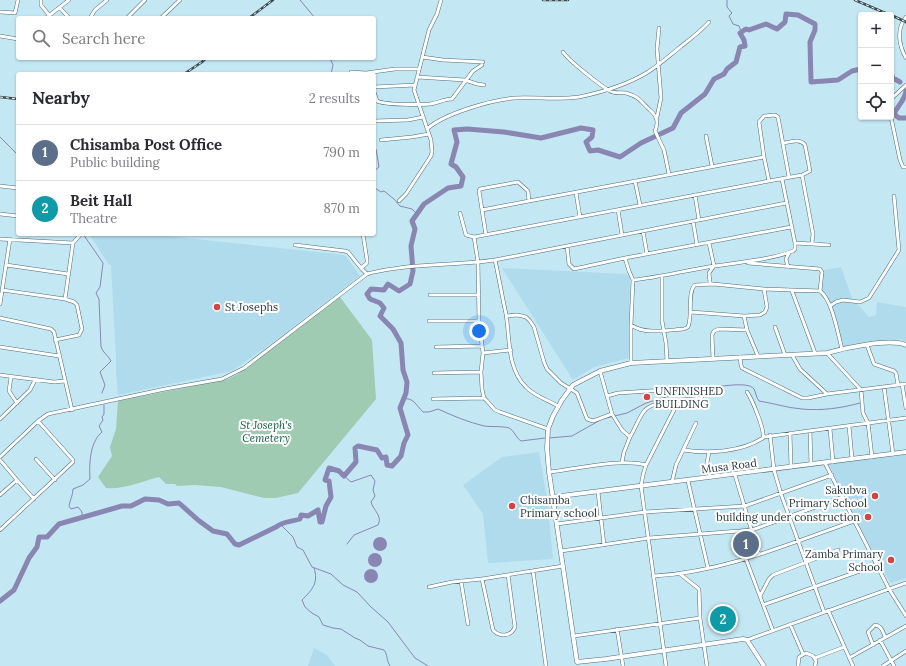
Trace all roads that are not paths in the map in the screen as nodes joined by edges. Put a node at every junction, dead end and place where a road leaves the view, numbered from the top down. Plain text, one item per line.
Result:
1 (18, 0) edge
2 (41, 0) edge
3 (68, 0) edge
4 (107, 0) edge
5 (145, 0) edge
6 (180, 0) edge
7 (441, 0) edge
8 (60, 8) junction
9 (0, 12) edge
10 (47, 16) edge
11 (49, 16) edge
12 (67, 16) edge
13 (91, 16) edge
14 (128, 16) edge
15 (163, 16) edge
16 (906, 18) edge
17 (709, 22) dead end
18 (659, 28) dead end
19 (0, 36) edge
20 (16, 39) edge
21 (564, 52) dead end
22 (422, 57) junction
23 (906, 58) edge
24 (659, 64) junction
25 (419, 69) junction
26 (376, 72) edge
27 (417, 76) junction
28 (465, 80) junction
29 (415, 85) junction
30 (484, 85) dead end
31 (906, 86) edge
32 (376, 87) edge
33 (608, 90) junction
34 (894, 96) edge
35 (376, 100) edge
36 (376, 104) edge
37 (381, 104) junction
38 (419, 104) junction
39 (423, 117) junction
40 (657, 119) junction
41 (892, 120) edge
42 (376, 121) edge
43 (427, 129) junction
44 (429, 134) junction
45 (706, 136) dead end
46 (381, 140) dead end
47 (784, 143) junction
48 (764, 157) junction
49 (712, 166) junction
50 (906, 167) edge
51 (669, 174) junction
52 (802, 176) junction
53 (789, 177) junction
54 (782, 179) junction
55 (635, 181) junction
56 (769, 181) junction
57 (0, 186) edge
58 (16, 188) edge
59 (576, 193) junction
60 (695, 195) junction
61 (894, 196) dead end
62 (399, 201) dead end
63 (529, 201) junction
64 (786, 203) junction
65 (640, 205) junction
66 (482, 210) junction
67 (618, 210) junction
68 (460, 213) dead end
69 (0, 214) edge
70 (16, 216) edge
71 (580, 217) junction
72 (699, 220) junction
73 (694, 221) junction
74 (791, 227) junction
75 (642, 230) junction
76 (486, 235) junction
77 (622, 235) junction
78 (78, 236) edge
79 (363, 236) edge
80 (474, 237) junction
81 (0, 239) edge
82 (10, 239) junction
83 (73, 243) junction
84 (709, 243) junction
85 (795, 243) junction
86 (812, 243) junction
87 (295, 245) dead end
88 (698, 245) junction
89 (829, 245) dead end
90 (567, 246) junction
91 (789, 253) junction
92 (647, 254) junction
93 (625, 258) junction
94 (495, 260) junction
95 (478, 262) junction
96 (744, 262) junction
97 (6, 265) junction
98 (714, 266) junction
99 (788, 267) junction
100 (361, 268) junction
101 (68, 274) junction
102 (367, 274) junction
103 (662, 277) junction
104 (633, 280) junction
105 (710, 283) junction
106 (764, 289) junction
107 (2, 290) junction
108 (792, 291) junction
109 (820, 291) junction
110 (430, 295) dead end
111 (479, 295) junction
112 (65, 299) junction
113 (0, 304) edge
114 (830, 306) junction
115 (691, 312) junction
116 (506, 316) junction
117 (744, 316) junction
118 (0, 318) edge
119 (429, 321) dead end
120 (479, 321) junction
121 (631, 325) junction
122 (775, 327) dead end
123 (663, 330) junction
124 (747, 330) junction
125 (56, 340) junction
126 (867, 345) junction
127 (906, 345) edge
128 (482, 346) junction
129 (0, 347) edge
130 (436, 347) dead end
131 (842, 349) junction
132 (511, 350) junction
133 (483, 353) junction
134 (815, 353) junction
135 (826, 353) junction
136 (785, 355) junction
137 (792, 355) junction
138 (59, 356) junction
139 (758, 356) junction
140 (740, 357) junction
141 (713, 358) junction
142 (667, 361) junction
143 (631, 363) junction
144 (600, 371) junction
145 (481, 372) junction
146 (434, 373) dead end
147 (0, 375) edge
148 (10, 377) junction
149 (35, 380) junction
150 (65, 381) junction
151 (904, 384) edge
152 (898, 385) junction
153 (884, 387) junction
154 (570, 389) junction
155 (861, 390) junction
156 (746, 392) dead end
157 (827, 394) junction
158 (607, 396) junction
159 (484, 398) junction
160 (433, 399) dead end
161 (17, 403) junction
162 (558, 406) junction
163 (676, 406) junction
164 (906, 408) edge
165 (72, 410) junction
166 (614, 416) junction
167 (906, 418) edge
168 (0, 419) edge
169 (889, 420) junction
170 (38, 421) junction
171 (696, 423) dead end
172 (868, 423) junction
173 (849, 426) junction
174 (830, 428) junction
175 (548, 429) junction
176 (810, 431) junction
177 (790, 433) junction
178 (770, 435) junction
179 (630, 436) junction
180 (764, 437) junction
181 (683, 450) junction
182 (709, 452) junction
183 (906, 452) edge
184 (893, 454) junction
185 (0, 457) edge
186 (872, 457) junction
187 (36, 459) dead end
188 (852, 459) junction
189 (0, 460) edge
190 (622, 462) junction
191 (833, 462) junction
192 (825, 463) junction
193 (811, 464) junction
194 (646, 465) junction
195 (791, 467) junction
196 (774, 470) junction
197 (549, 472) junction
198 (735, 475) junction
199 (832, 475) junction
200 (711, 478) junction
201 (17, 480) junction
202 (55, 480) junction
203 (688, 481) junction
204 (672, 482) junction
205 (641, 486) junction
206 (598, 492) junction
207 (781, 494) junction
208 (0, 495) edge
209 (553, 497) junction
210 (843, 497) junction
211 (34, 499) junction
212 (745, 506) junction
213 (695, 509) junction
214 (645, 512) junction
215 (789, 516) junction
216 (601, 518) junction
217 (854, 521) junction
218 (557, 524) junction
219 (0, 530) edge
220 (752, 530) junction
221 (700, 534) junction
222 (649, 538) junction
223 (798, 541) junction
224 (604, 545) junction
225 (838, 550) dead end
226 (561, 551) junction
227 (760, 555) junction
228 (746, 559) junction
229 (806, 563) junction
230 (877, 565) junction
231 (563, 566) junction
232 (708, 568) junction
233 (533, 571) junction
234 (680, 574) junction
235 (508, 575) junction
236 (654, 576) junction
237 (482, 579) junction
238 (461, 581) junction
239 (906, 582) edge
240 (815, 586) junction
241 (429, 587) dead end
242 (889, 589) junction
243 (760, 596) junction
244 (763, 605) junction
245 (828, 610) junction
246 (824, 612) junction
247 (906, 616) edge
248 (700, 618) junction
249 (660, 623) junction
250 (468, 624) dead end
251 (790, 624) junction
252 (906, 626) edge
253 (617, 629) junction
254 (773, 631) junction
255 (574, 636) junction
256 (885, 637) junction
257 (747, 640) junction
258 (880, 640) junction
259 (704, 645) junction
260 (873, 645) junction
261 (844, 647) junction
262 (664, 651) junction
263 (906, 651) edge
264 (803, 654) junction
265 (622, 656) junction
266 (815, 658) junction
267 (849, 658) junction
268 (891, 661) junction
269 (577, 664) edge
270 (546, 666) edge
271 (623, 666) edge
272 (666, 666) edge
273 (707, 666) edge
274 (764, 666) edge
275 (798, 666) edge
276 (815, 666) edge
277 (853, 666) edge
278 (883, 666) edge
279 (894, 666) edge

1 - 9 street
2 - 10 street
3 - 8 street
4 - 13 street
5 - 14 street
6 - 15 street
7 - 22 street
8 - 11 street
8 - 12 street
16 - 23 street
17 - 24 street
18 - 24 street
19 - 20 street
21 - 33 street
22 - 25 street
22 - 28 street
24 - 33 street
24 - 40 street
25 - 26 street
25 - 27 street
27 - 28 street
27 - 29 street
28 - 30 street
28 - 38 street
29 - 32 street
29 - 38 street
31 - 34 street
33 - 40 street
33 - 43 street
35 - 37 street
36 - 37 street
37 - 38 street
38 - 39 street
39 - 42 street
39 - 43 street
40 - 51 street
41 - 50 street
43 - 44 street
44 - 46 street
44 - 62 street
45 - 49 street
47 - 48 street
47 - 52 street
47 - 53 street
48 - 49 street
48 - 56 street
49 - 51 street
51 - 55 street
52 - 53 street
52 - 86 street
53 - 54 street
54 - 56 street
54 - 64 street
55 - 59 street
55 - 65 street
56 - 60 street
57 - 58 street
59 - 63 street
59 - 71 street
60 - 65 street
60 - 72 street
61 - 114 street
63 - 66 street
63 - 66 street
64 - 72 street
64 - 74 street
65 - 67 street
66 - 76 street
67 - 71 street
67 - 77 street
68 - 80 street
69 - 70 street
71 - 76 street
72 - 73 street
73 - 75 street
73 - 88 street
74 - 84 street
74 - 85 street
75 - 77 street
75 - 92 street
76 - 80 street
77 - 90 street
78 - 83 street
79 - 100 street
80 - 95 street
81 - 82 street
82 - 83 street
82 - 97 street
83 - 101 street
84 - 88 street
84 - 98 street
85 - 86 street
85 - 91 street
86 - 89 street
87 - 100 street
88 - 92 street
90 - 93 street
90 - 94 street
91 - 96 street
91 - 99 street
92 - 93 street
93 - 104 street
94 - 95 street
94 - 116 street
95 - 102 street
95 - 111 street
96 - 98 street
96 - 99 street
97 - 101 street
97 - 107 street
98 - 103 street
98 - 105 street
99 - 109 street
100 - 102 street
101 - 112 street
102 - 165 street
103 - 104 street
103 - 123 street
104 - 121 street
105 - 106 street
105 - 115 street
106 - 108 street
106 - 117 street
107 - 112 street
107 - 113 street
108 - 109 street
108 - 134 street
109 - 114 street
110 - 111 street
111 - 120 street
112 - 125 street
114 - 131 street
115 - 117 street
115 - 123 street
116 - 132 street
116 - 154 street
117 - 124 street
118 - 125 street
119 - 120 street
120 - 128 street
121 - 123 street
121 - 143 street
122 - 136 street
123 - 142 street
124 - 139 street
124 - 141 street
125 - 138 street
126 - 127 street
126 - 131 street
126 - 152 street
128 - 130 street
128 - 133 street
129 - 138 street
131 - 135 street
132 - 133 street
132 - 162 street
133 - 145 street
134 - 135 street
134 - 137 street
135 - 155 street
136 - 137 street
136 - 139 street
137 - 157 street
138 - 150 street
139 - 140 street
140 - 141 street
140 - 157 street
141 - 142 street
142 - 143 street
143 - 144 street
144 - 154 street
144 - 158 street
145 - 146 street
145 - 159 street
147 - 148 street
148 - 149 street
148 - 161 street
149 - 150 street
149 - 161 street
150 - 165 street
151 - 152 street
151 - 164 street
152 - 153 street
153 - 155 street
153 - 169 street
154 - 162 street
154 - 166 street
155 - 157 street
155 - 172 street
156 - 180 street
158 - 163 street
158 - 166 street
159 - 160 street
159 - 175 street
161 - 168 street
162 - 175 street
163 - 179 street
163 - 194 street
165 - 170 street
166 - 179 street
167 - 169 street
169 - 172 street
169 - 184 street
170 - 185 street
170 - 202 street
171 - 181 street
172 - 173 street
172 - 186 street
173 - 174 street
173 - 188 street
174 - 176 street
174 - 191 street
175 - 197 street
176 - 177 street
176 - 193 street
177 - 178 street
177 - 195 street
178 - 180 street
178 - 196 street
179 - 190 street
180 - 182 street
181 - 182 street
181 - 204 street
182 - 200 street
183 - 184 street, Musa Road
184 - 186 street, Musa Road
186 - 188 street, Musa Road
187 - 202 street
188 - 191 street, Musa Road
189 - 201 street
190 - 194 street
190 - 197 street
191 - 192 street, Musa Road
192 - 193 street, Musa Road
192 - 199 street
193 - 195 street, Musa Road
194 - 205 street
195 - 196 street, Musa Road
196 - 198 street, Musa Road
196 - 207 street
197 - 209 street
198 - 200 street, Musa Road
198 - 212 street
199 - 207 street
199 - 210 street
200 - 203 street, Musa Road
201 - 208 street
201 - 211 street
202 - 211 street
203 - 204 street, Musa Road
203 - 213 street
204 - 205 street, Musa Road
205 - 206 street, Musa Road
205 - 214 street
206 - 209 street, Musa Road
206 - 216 street
207 - 212 street
207 - 215 street
209 - 218 street
210 - 215 street
210 - 217 street
211 - 219 street
212 - 213 street
212 - 220 street
213 - 214 street
213 - 221 street
214 - 216 street
214 - 222 street
215 - 220 street
215 - 223 street
216 - 218 street
216 - 224 street
217 - 223 street
217 - 230 street
218 - 226 street
220 - 221 street
220 - 227 street
221 - 222 street
221 - 232 street
222 - 224 street
222 - 236 street
223 - 227 street
223 - 229 street
224 - 226 street
225 - 229 street
226 - 231 street
227 - 228 street
228 - 232 street
228 - 243 street
229 - 240 street
229 - 243 street
230 - 240 street
230 - 242 street
231 - 233 street
231 - 255 street
232 - 234 street
233 - 235 street
233 - 270 street
234 - 236 street
234 - 248 street
235 - 237 street
235 - 237 street
236 - 249 street
237 - 238 street
238 - 241 street
238 - 250 street
239 - 242 street
240 - 244 street
240 - 246 street
242 - 245 street
242 - 247 street
243 - 244 street
244 - 254 street
245 - 246 street
245 - 261 street
246 - 251 street
248 - 249 street
248 - 259 street
249 - 253 street
249 - 262 street
251 - 254 street
251 - 264 street
252 - 256 street
253 - 255 street
253 - 265 street
254 - 257 street
255 - 269 street
256 - 258 street
256 - 260 street
257 - 259 street
257 - 274 street
258 - 260 street
258 - 268 street
259 - 262 street
259 - 273 street
260 - 267 street
261 - 266 street
261 - 267 street
262 - 265 street
262 - 272 street
263 - 268 street
264 - 266 street
264 - 275 street
265 - 269 street
265 - 271 street
266 - 276 street
267 - 277 street
268 - 278 street
268 - 279 street

